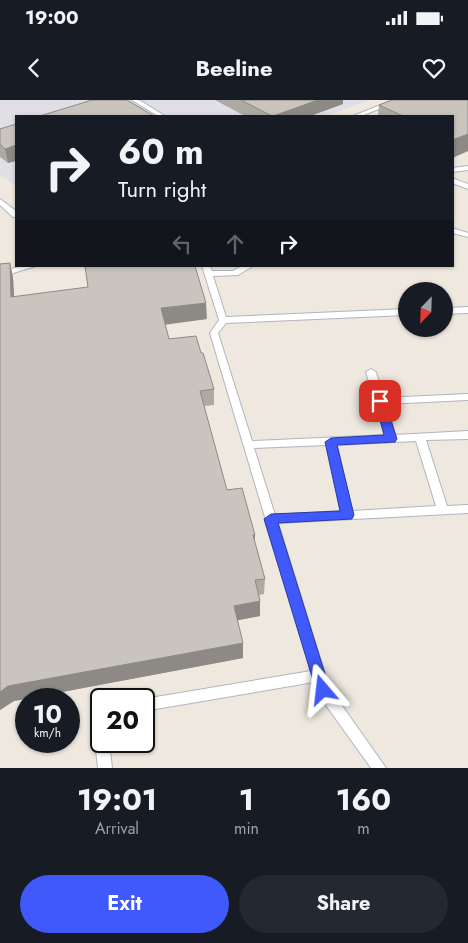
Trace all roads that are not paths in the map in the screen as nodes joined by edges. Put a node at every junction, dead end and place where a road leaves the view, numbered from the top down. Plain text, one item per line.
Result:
1 (134, 100) edge
2 (399, 100) edge
3 (160, 115) edge
4 (359, 115) edge
5 (468, 168) edge
6 (454, 170) edge
7 (454, 181) edge
8 (468, 188) edge
9 (0, 201) edge
10 (15, 214) edge
11 (454, 231) edge
12 (468, 235) edge
13 (28, 267) edge
14 (247, 267) edge
15 (207, 270) edge
16 (0, 275) edge
17 (468, 310) edge
18 (453, 311) edge
19 (398, 312) edge
20 (223, 320) junction
21 (371, 372) dead end
22 (468, 398) edge
23 (380, 401) junction
24 (468, 435) edge
25 (420, 437) junction
26 (391, 439) junction
27 (331, 442) junction
28 (248, 445) junction
29 (468, 509) edge
30 (442, 510) junction
31 (348, 515) junction
32 (271, 519) junction
33 (318, 675) junction
34 (155, 703) edge
35 (103, 753) edge
36 (105, 768) edge
37 (379, 768) edge

1 - 3 lane
2 - 4 lane
5 - 6 lane
7 - 8 lane
9 - 10 lane
11 - 12 lane
13 - 16 lane
14 - 15 lane
15 - 20 lane
17 - 18 lane
19 - 20 lane
20 - 28 lane
21 - 23 lane
22 - 23 lane
23 - 26 lane
24 - 25 lane
25 - 26 lane
25 - 30 lane
26 - 27 lane
27 - 28 lane
27 - 31 lane
28 - 32 lane
29 - 30 lane
30 - 31 lane
31 - 32 lane
32 - 33 lane
33 - 34 lane
33 - 37 lane
35 - 36 lane

